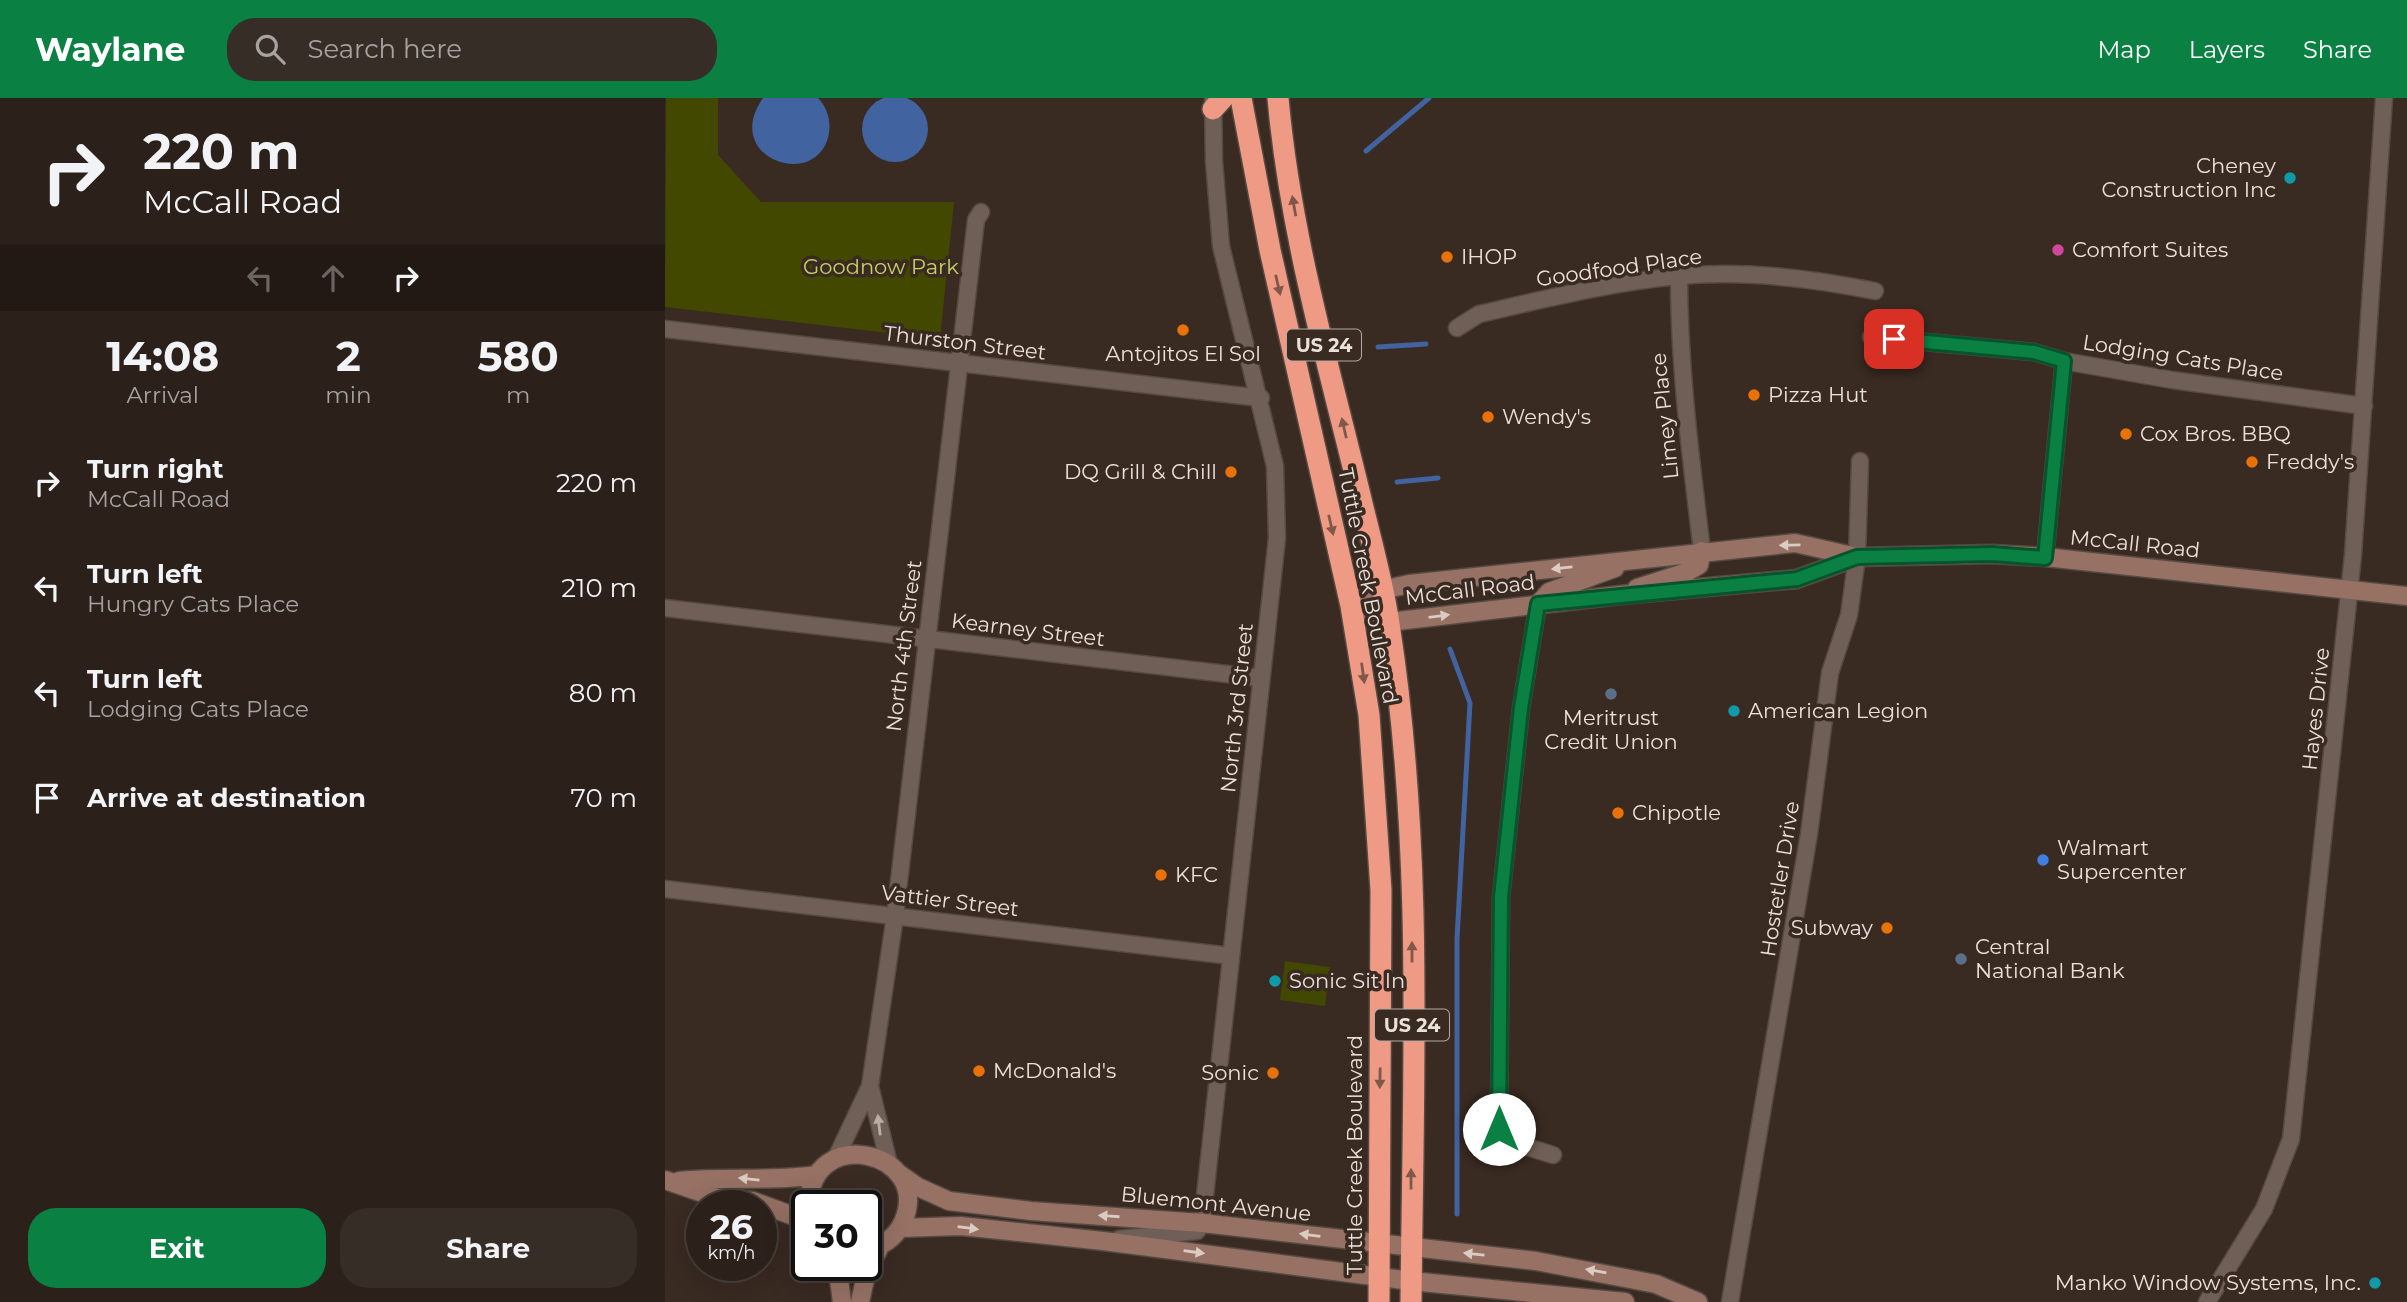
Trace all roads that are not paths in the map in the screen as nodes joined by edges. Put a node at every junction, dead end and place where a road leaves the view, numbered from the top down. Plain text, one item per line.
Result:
1 (1241, 98) edge
2 (1278, 98) edge
3 (2384, 98) edge
4 (1216, 102) edge
5 (981, 212) dead end
6 (1679, 276) junction
7 (1875, 291) dead end
8 (1457, 328) dead end
9 (665, 329) edge
10 (1871, 337) dead end
11 (2064, 361) junction
12 (962, 363) junction
13 (1261, 398) junction
14 (2364, 406) junction
15 (1860, 461) dead end
16 (1702, 551) junction
17 (1857, 557) junction
18 (2045, 558) junction
19 (1632, 561) junction
20 (1383, 590) junction
21 (2349, 590) junction
22 (1620, 595) junction
23 (2407, 596) edge
24 (1538, 604) junction
25 (1350, 606) junction
26 (665, 608) edge
27 (1389, 622) junction
28 (928, 639) junction
29 (1261, 678) junction
30 (665, 889) edge
31 (895, 916) junction
32 (1231, 956) junction
33 (870, 1086) junction
34 (1553, 1155) dead end
35 (836, 1158) junction
36 (893, 1169) junction
37 (817, 1175) junction
38 (669, 1181) edge
39 (811, 1190) edge
40 (791, 1215) edge
41 (1202, 1223) junction
42 (900, 1228) junction
43 (882, 1241) edge
44 (1103, 1241) junction
45 (1378, 1243) junction
46 (1411, 1247) junction
47 (1379, 1277) junction
48 (839, 1281) edge
49 (865, 1281) edge
50 (1411, 1291) edge
51 (842, 1302) edge
52 (860, 1302) edge
53 (1379, 1302) edge
54 (1625, 1302) edge
55 (1698, 1302) edge
56 (1730, 1302) edge
57 (2207, 1302) edge

1 -> 25 highway, Tuttle Creek Boulevard / US 24
20 -> 2 highway, Tuttle Creek Boulevard / US 24
3 - 14 street, Hayes Drive
4 - 13 street, North 3rd Street
5 - 12 street, North 4th Street
6 - 7 street, Goodfood Place
6 - 8 street, Goodfood Place
6 - 16 street, Limey Place
9 - 12 street, Thurston Street
10 - 11 street, Lodging Cats Place
11 - 14 street, Lodging Cats Place
11 - 18 street
12 - 13 street, Thurston Street
12 - 28 street, North 4th Street
13 - 29 street, North 3rd Street
14 - 21 street, Hayes Drive
15 - 17 street, Hostetler Drive
17 -> 16 main road, McCall Road
16 - 19 main road, McCall Road
16 - 22 main road
17 - 18 main road, McCall Road
17 - 22 main road, McCall Road
17 - 56 street, Hostetler Drive
18 - 21 main road, McCall Road
19 -> 20 main road, McCall Road
19 - 24 main road
20 - 25 main road, McCall Road
20 - 27 highway, Tuttle Creek Boulevard / US 24
21 - 23 main road, McCall Road
21 - 57 street, Hayes Drive
22 - 24 main road, McCall Road
27 -> 24 main road, McCall Road
24 - 34 street
25 - 27 main road, McCall Road
25 -> 45 highway, Tuttle Creek Boulevard / US 24
26 - 28 street, Kearney Street
46 -> 27 highway, Tuttle Creek Boulevard / US 24
28 - 29 street, Kearney Street
28 - 31 street, North 4th Street
29 - 32 street, North 3rd Street
30 - 31 street, Vattier Street
31 - 32 street, Vattier Street
31 - 33 street, North 4th Street
32 - 41 street, North 3rd Street
33 - 35 street, North 4th Street
36 -> 33 street, North 4th Street
35 - 36 main road, Bluemont Avenue
35 - 37 main road
41 -> 36 main road, Bluemont Avenue
36 - 42 main road
37 -> 38 main road
37 - 39 main road
38 - 40 main road
41 - 44 street
45 -> 41 main road, Bluemont Avenue
42 - 43 main road
42 -> 44 main road
44 -> 47 main road
45 - 46 main road, Bluemont Avenue
45 - 47 highway, Tuttle Creek Boulevard / US 24
46 - 50 highway, Tuttle Creek Boulevard / US 24
55 -> 46 main road, Bluemont Avenue
47 - 50 main road
47 - 53 highway, Tuttle Creek Boulevard / US 24
48 - 51 main road
49 - 52 main road
50 - 54 main road

